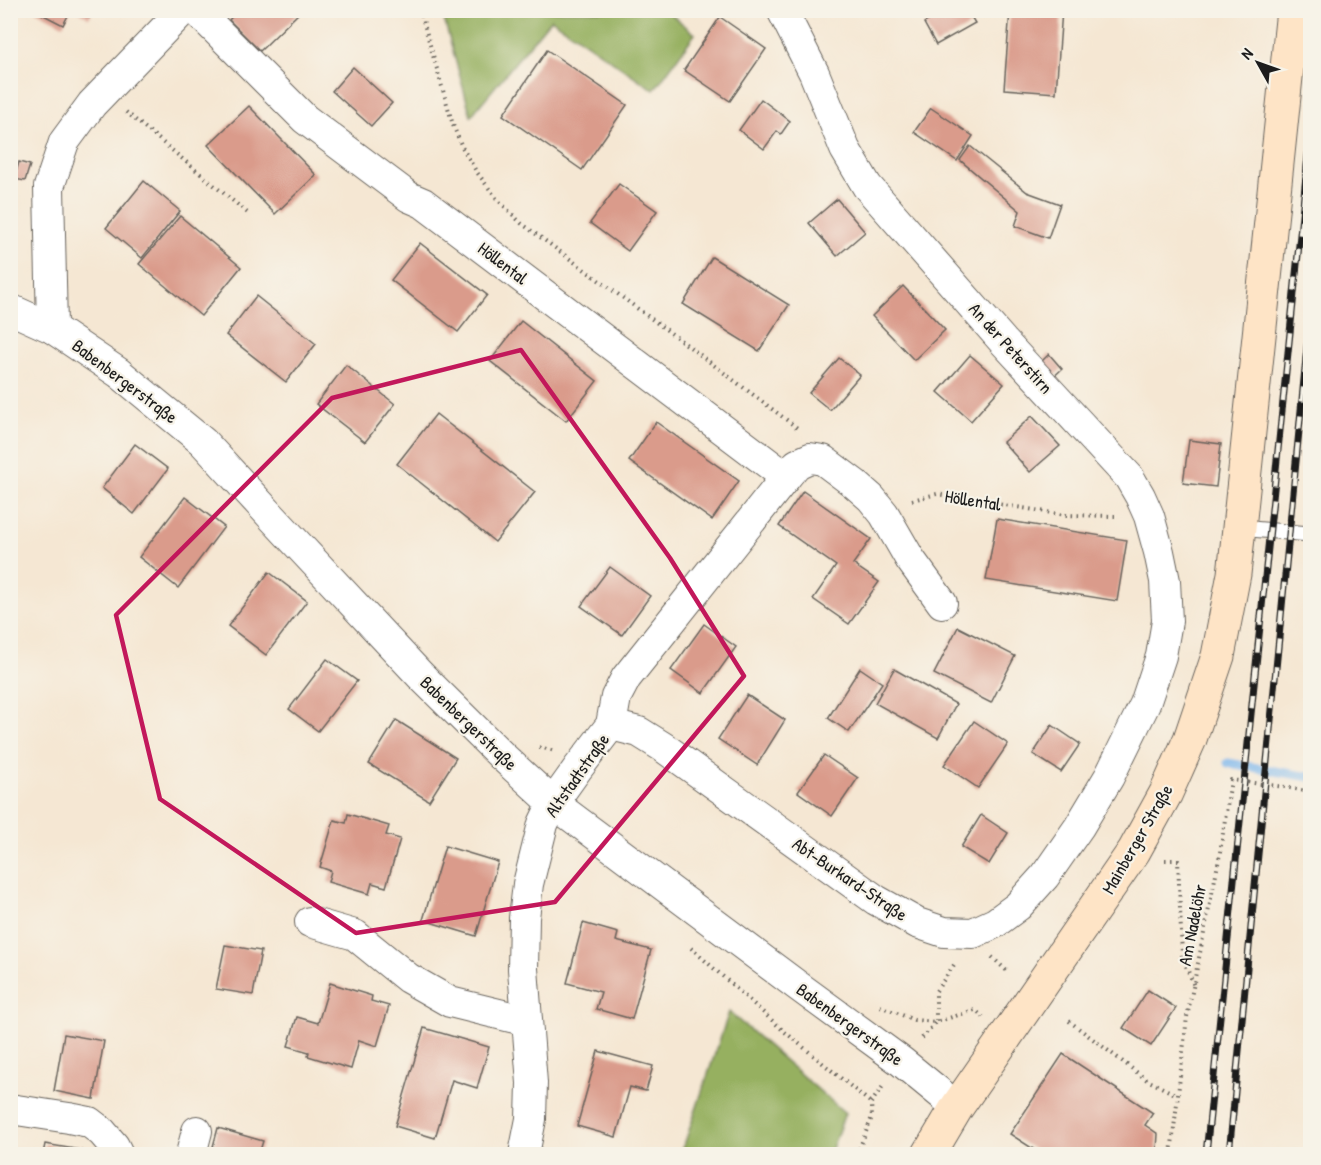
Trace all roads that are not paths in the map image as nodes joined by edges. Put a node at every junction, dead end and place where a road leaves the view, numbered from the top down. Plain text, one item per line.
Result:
1 (183, 10) edge
2 (196, 10) edge
3 (783, 10) edge
4 (1293, 10) edge
5 (10, 309) edge
6 (51, 328) junction
7 (786, 477) junction
8 (1239, 528) junction
9 (1311, 534) edge
10 (942, 603) dead end
11 (1145, 704) joint
12 (611, 725) junction
13 (553, 803) junction
14 (310, 922) dead end
15 (527, 1021) junction
16 (957, 1107) junction
17 (10, 1109) edge
18 (118, 1155) edge
19 (524, 1155) edge
20 (929, 1155) edge

1 - 6 street
2 - 7 street, Höllental
3 - 11 street, An der Peterstirn
4 - 8 main road, Mainberger Straße
5 - 6 street, Babenbergerstraße
6 - 13 street, Babenbergerstraße
7 - 10 street
7 - 12 street, Altstadtstraße
8 - 9 lane
8 - 16 main road, Mainberger Straße
11 - 12 street, Abt-Burkard-Straße
12 - 13 street, Altstadtstraße
13 - 15 street, Altstadtstraße
13 - 16 street, Babenbergerstraße
14 - 15 street
15 - 19 street, Altstadtstraße
16 - 20 main road, Mainberger Straße
17 - 18 street

